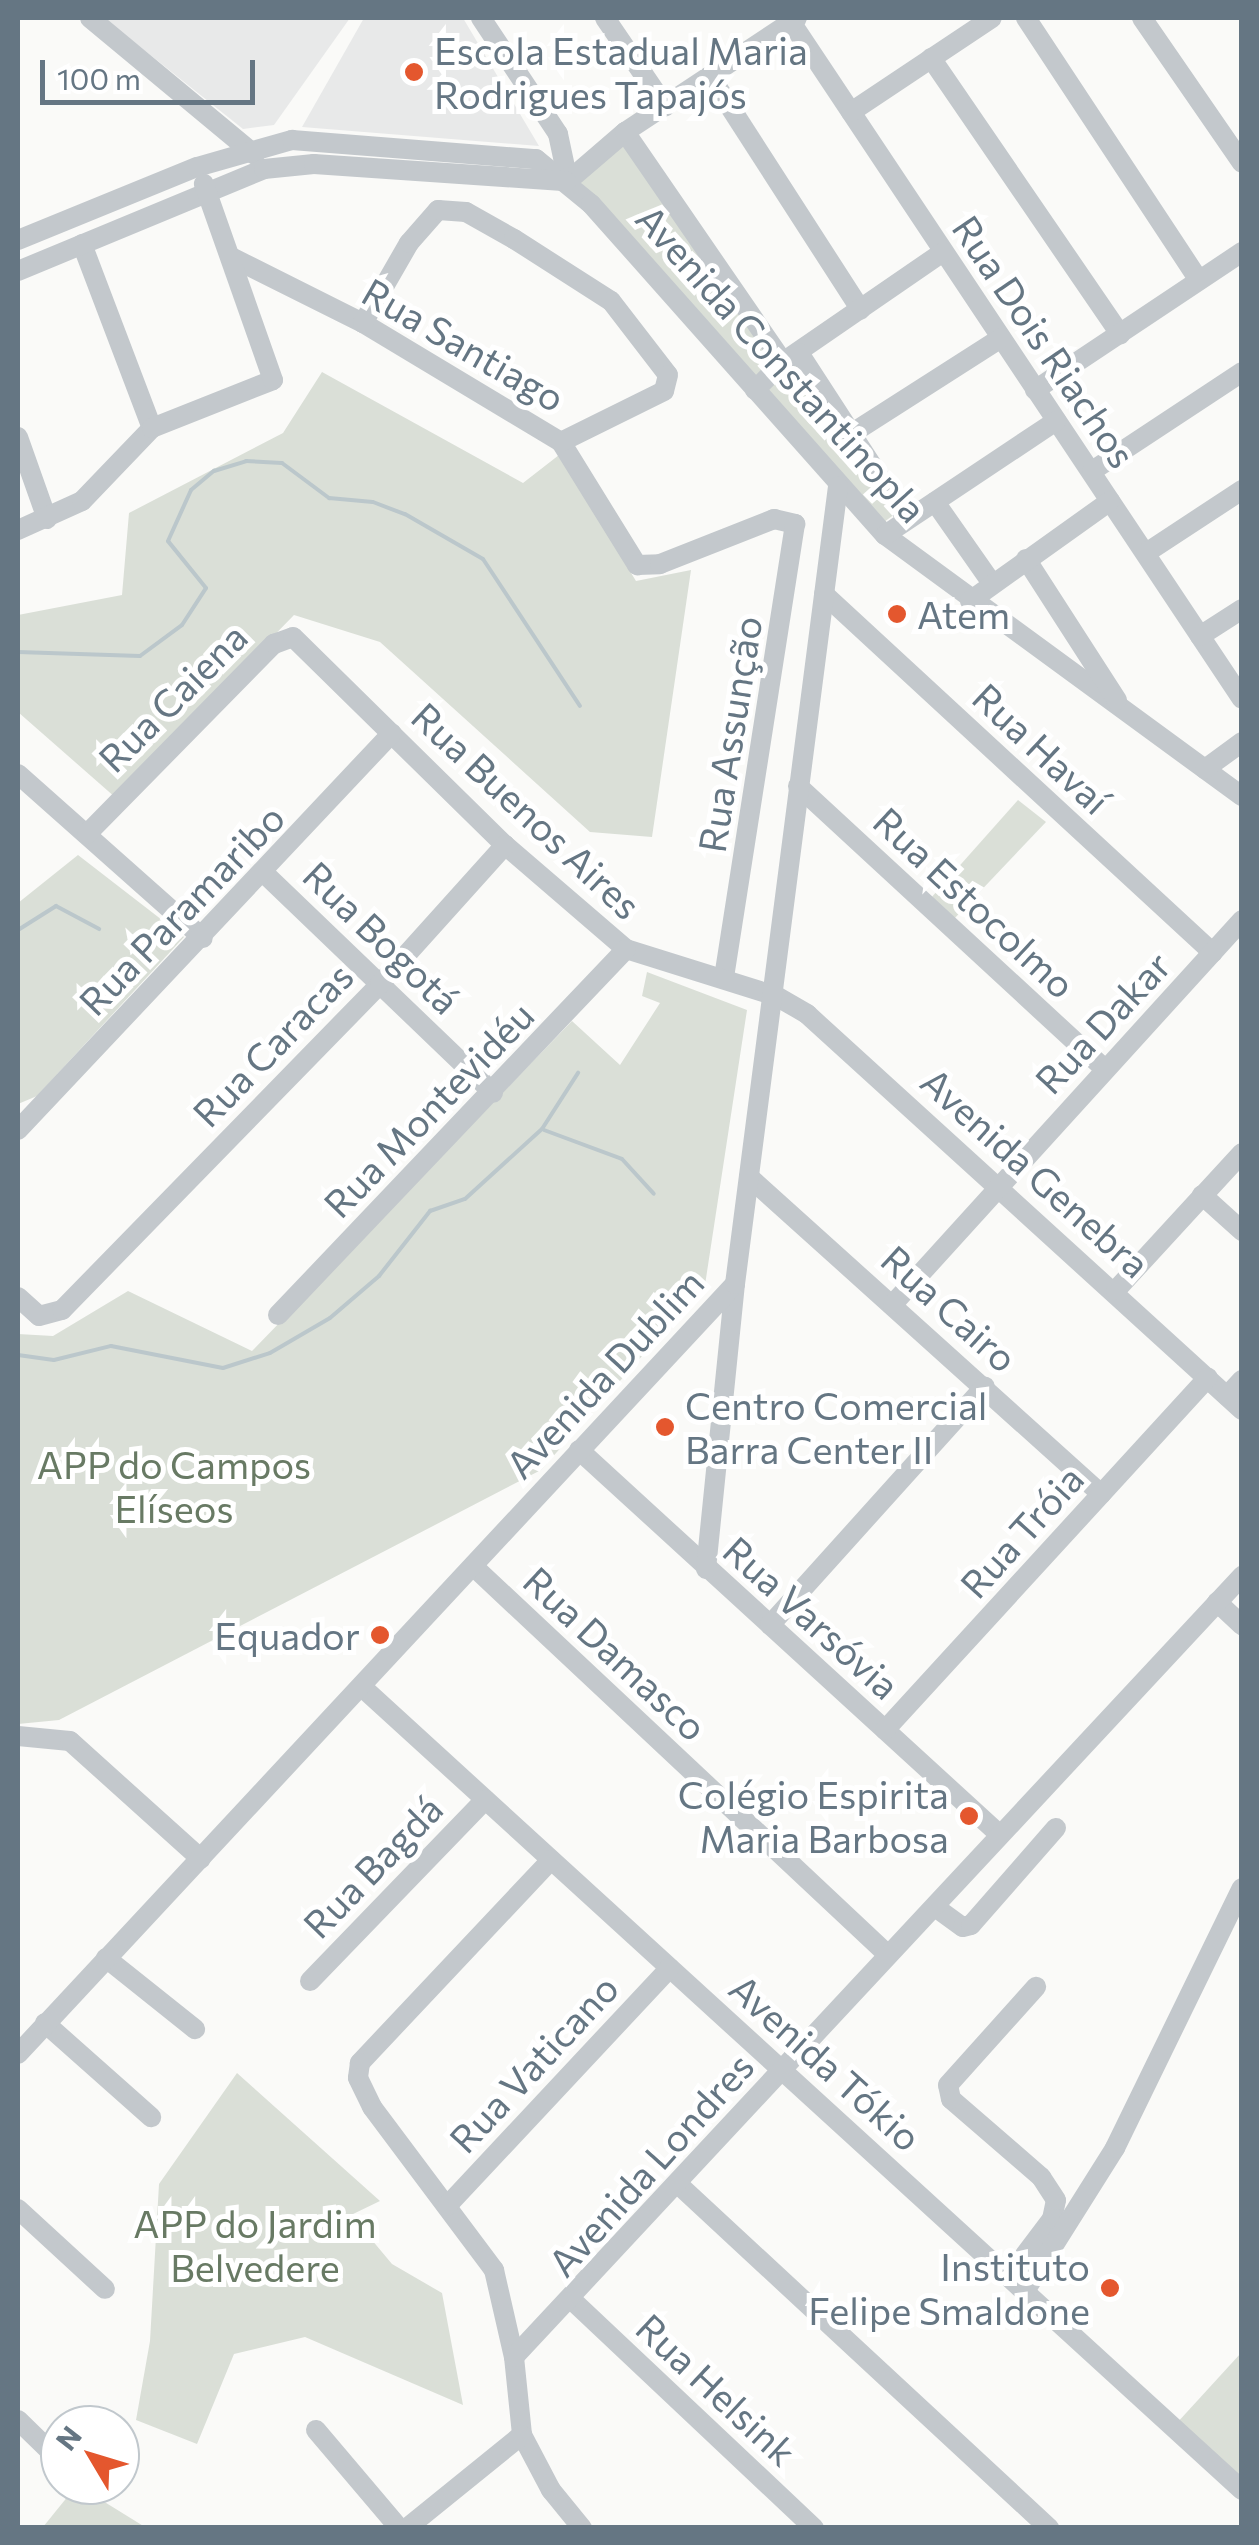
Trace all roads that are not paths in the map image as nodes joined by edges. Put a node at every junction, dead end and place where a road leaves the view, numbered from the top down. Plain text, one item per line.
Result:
1 (90, 18) edge
2 (481, 18) edge
3 (604, 18) edge
4 (992, 18) edge
5 (1026, 18) edge
6 (1142, 18) edge
7 (794, 20) edge
8 (931, 58) junction
9 (710, 76) junction
10 (665, 106) junction
11 (851, 112) junction
12 (626, 132) junction
13 (250, 148) junction
14 (1242, 164) edge
15 (197, 167) junction
16 (264, 169) junction
17 (568, 181) junction
18 (207, 192) junction
19 (18, 240) edge
20 (82, 244) junction
21 (943, 252) junction
22 (1242, 252) edge
23 (233, 258) junction
24 (18, 270) edge
25 (1200, 280) junction
26 (861, 310) junction
27 (363, 323) junction
28 (1120, 334) junction
29 (1001, 338) junction
30 (791, 358) junction
31 (1242, 372) edge
32 (754, 390) junction
33 (1036, 390) junction
34 (1056, 421) junction
35 (152, 428) junction
36 (854, 432) junction
37 (18, 438) edge
38 (561, 442) junction
39 (1092, 472) junction
40 (838, 486) junction
41 (1242, 490) edge
42 (1110, 500) junction
43 (934, 502) junction
44 (48, 519) junction
45 (774, 519) joint
46 (907, 519) junction
47 (18, 530) edge
48 (886, 535) junction
49 (1146, 553) junction
50 (1026, 559) junction
51 (991, 582) junction
52 (824, 594) junction
53 (970, 601) junction
54 (1242, 608) edge
55 (1200, 636) junction
56 (312, 653) joint
57 (1242, 699) edge
58 (1124, 710) junction
59 (392, 733) junction
60 (1242, 742) edge
61 (1205, 769) junction
62 (18, 774) edge
63 (798, 786) junction
64 (1242, 796) edge
65 (87, 834) junction
66 (505, 845) junction
67 (265, 874) junction
68 (1242, 920) edge
69 (204, 938) junction
70 (626, 949) junction
71 (1214, 953) junction
72 (724, 978) junction
73 (380, 984) junction
74 (776, 996) junction
75 (1105, 1069) junction
76 (494, 1093) junction
77 (18, 1130) edge
78 (1242, 1153) edge
79 (749, 1177) junction
80 (999, 1186) junction
81 (1202, 1195) junction
82 (1242, 1231) edge
83 (735, 1284) junction
84 (1116, 1290) junction
85 (18, 1297) edge
86 (893, 1304) junction
87 (278, 1315) dead end
88 (1208, 1378) junction
89 (985, 1386) junction
90 (1237, 1395) edge
91 (579, 1450) junction
92 (1102, 1494) junction
93 (473, 1566) junction
94 (706, 1569) junction
95 (1242, 1576) edge
96 (1217, 1602) junction
97 (770, 1625) junction
98 (1242, 1625) edge
99 (362, 1687) junction
100 (885, 1730) junction
101 (18, 1736) edge
102 (485, 1800) junction
103 (1056, 1828) dead end
104 (1000, 1836) junction
105 (201, 1859) junction
106 (551, 1860) junction
107 (1242, 1888) edge
108 (934, 1907) junction
109 (888, 1954) junction
110 (106, 1958) junction
111 (670, 1968) junction
112 (310, 1981) dead end
113 (1036, 1987) dead end
114 (45, 2022) junction
115 (195, 2030) dead end
116 (18, 2054) edge
117 (783, 2070) junction
118 (151, 2117) dead end
119 (679, 2185) junction
120 (447, 2206) junction
121 (18, 2209) edge
122 (1008, 2276) junction
123 (104, 2290) dead end
124 (1025, 2291) junction
125 (573, 2301) junction
126 (514, 2357) junction
127 (18, 2420) edge
128 (316, 2430) dead end
129 (522, 2435) junction
130 (40, 2441) edge
131 (1242, 2490) edge
132 (398, 2528) edge
133 (407, 2528) edge
134 (582, 2528) edge
135 (814, 2528) edge
136 (1049, 2528) edge

1 - 13 street
2 - 17 street
3 - 10 street
4 - 8 street
5 - 25 street
6 - 14 street
7 - 9 street
7 - 11 street, Rua Dois Riachos
8 - 11 street
8 - 28 street
9 - 10 street
9 - 26 street
10 - 12 street
11 - 21 street, Rua Dois Riachos
12 - 17 street
12 - 30 street
13 - 15 street
13 - 16 street
13 - 17 street
15 - 18 street
15 - 19 street
16 - 17 street
16 - 18 street
17 - 32 street, Avenida Constantinopla
18 - 20 street
18 - 23 street
20 - 24 street
20 - 35 street
21 - 26 street
21 - 29 street, Rua Dois Riachos
22 - 25 street
23 - 27 street, Rua Santiago
23 - 35 street
25 - 28 street
26 - 30 street
27 - 38 street, Rua Santiago
27 - 38 street
28 - 33 street
29 - 33 street, Rua Dois Riachos
29 - 36 street
30 - 32 street
30 - 36 street
31 - 39 street
32 - 40 street, Avenida Constantinopla
33 - 34 street, Rua Dois Riachos
34 - 39 street, Rua Dois Riachos
34 - 43 street
35 - 44 street
36 - 46 street
37 - 44 street
38 - 45 street, Rua Santiago
39 - 42 street, Rua Dois Riachos
40 - 48 street, Avenida Constantinopla
40 - 52 street, Avenida Dublim
41 - 49 street
42 - 49 street, Rua Dois Riachos
42 - 50 street
43 - 46 street
43 - 51 street
44 - 47 street
45 - 72 street, Rua Assunção
46 - 48 street
48 - 53 street, Avenida Constantinopla
49 - 55 street, Rua Dois Riachos
50 - 51 street
50 - 58 street
51 - 53 street
52 - 63 street, Avenida Dublim
52 - 71 street, Rua Havaí
53 - 58 street, Avenida Constantinopla
54 - 55 street
55 - 57 street, Rua Dois Riachos
56 - 59 street, Rua Buenos Aires
56 - 65 street, Rua Caiena
58 - 61 street, Avenida Constantinopla
59 - 66 street, Rua Buenos Aires
59 - 67 street, Rua Paramaribo
60 - 61 street
61 - 64 street, Avenida Constantinopla
62 - 65 street
63 - 74 street, Avenida Dublim
63 - 75 street, Rua Estocolmo
65 - 69 street
66 - 70 street, Rua Buenos Aires
66 - 73 street, Rua Caracas
67 - 69 street, Rua Paramaribo
67 - 73 street, Rua Bogotá
68 - 71 street, Rua Dakar
69 - 77 street, Rua Paramaribo
70 - 72 street, Rua Buenos Aires
70 - 76 street, Rua Montevidéu
71 - 75 street, Rua Dakar
72 - 74 street, Rua Buenos Aires
73 - 76 street, Rua Bogotá
73 - 85 street, Rua Caracas
74 - 79 street, Avenida Dublim
74 - 80 street, Avenida Genebra
75 - 80 street, Rua Dakar
76 - 87 street, Rua Montevidéu
78 - 81 street
79 - 83 street, Avenida Dublim
79 - 86 street, Rua Cairo
80 - 84 street, Avenida Genebra
80 - 86 street, Rua Dakar
81 - 82 street
81 - 84 street
83 - 91 street, Avenida Dublim
83 - 94 street
84 - 88 street, Avenida Genebra
86 - 89 street, Rua Cairo
88 - 90 street, Avenida Genebra
88 - 92 street, Rua Tróia
89 - 92 street, Rua Cairo
89 - 97 street
91 - 93 street, Avenida Dublim
91 - 94 street, Rua Varsóvia
92 - 100 street, Rua Tróia
93 - 99 street, Avenida Dublim
93 - 109 street, Rua Damasco
94 - 97 street, Rua Varsóvia
95 - 96 street, Avenida Londres
96 - 98 street
96 - 104 street, Avenida Londres
97 - 100 street, Rua Varsóvia
99 - 102 street, Avenida Tókio
99 - 105 street, Avenida Dublim
100 - 104 street, Rua Varsóvia
101 - 105 street
102 - 106 street, Avenida Tókio
102 - 112 street, Rua Bagdá
103 - 108 street
104 - 108 street, Avenida Londres
105 - 110 street, Avenida Dublim
106 - 111 street, Avenida Tókio
106 - 120 street
107 - 124 street
108 - 109 street, Avenida Londres
109 - 117 street, Avenida Londres
110 - 114 street, Avenida Dublim
110 - 115 street
111 - 117 street, Avenida Tókio
111 - 120 street, Rua Vaticano
113 - 122 street
114 - 116 street, Avenida Dublim
114 - 118 street
117 - 119 street, Avenida Londres
117 - 122 street, Avenida Tókio
119 - 125 street, Avenida Londres
119 - 136 street
120 - 126 street
121 - 123 street
122 - 124 street, Avenida Tókio
124 - 131 street, Avenida Tókio
125 - 126 street, Avenida Londres
125 - 135 street, Rua Helsink
126 - 129 street
127 - 130 street
128 - 132 street
129 - 133 street
129 - 134 street

